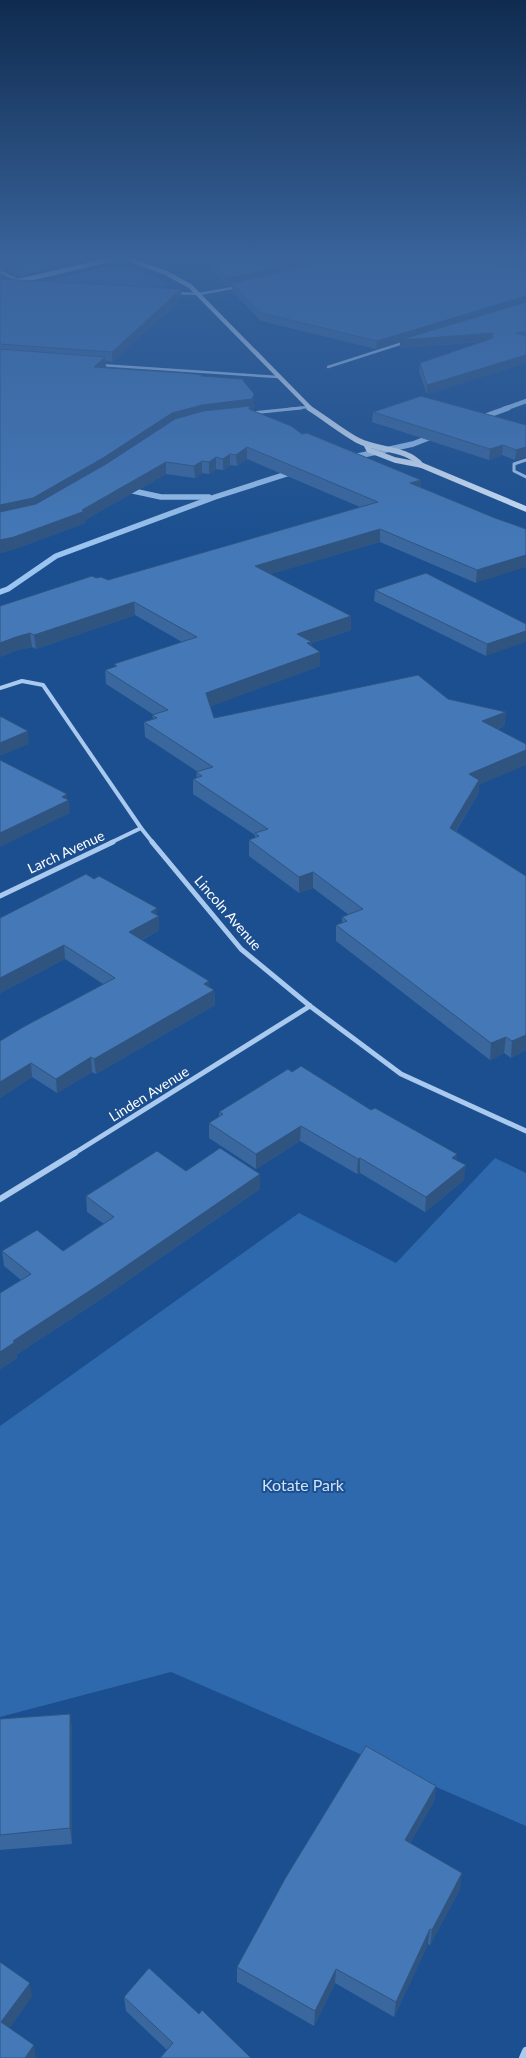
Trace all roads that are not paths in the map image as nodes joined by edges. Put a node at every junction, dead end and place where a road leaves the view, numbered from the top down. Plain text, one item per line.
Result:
1 (257, 355) edge
2 (365, 355) edge
3 (93, 364) edge
4 (328, 367) dead end
5 (278, 377) junction
6 (308, 407) junction
7 (250, 413) edge
8 (366, 444) junction
9 (526, 460) edge
10 (421, 465) junction
11 (526, 477) edge
12 (526, 509) edge
13 (0, 688) edge
14 (141, 828) junction
15 (0, 896) edge
16 (310, 1006) junction
17 (526, 1131) edge
18 (0, 1199) edge
19 (526, 2051) edge
20 (523, 2058) edge

1 - 5 main road
2 - 4 street
3 - 5 street
5 - 6 main road
6 - 7 street
6 - 8 main road
8 - 10 main road
8 - 10 main road
9 - 11 street
10 - 12 main road
13 - 14 street, Lincoln Avenue
14 - 15 street, Larch Avenue
14 - 16 street, Lincoln Avenue
16 - 17 street, Lincoln Avenue
16 - 18 street, Linden Avenue
19 - 20 street

